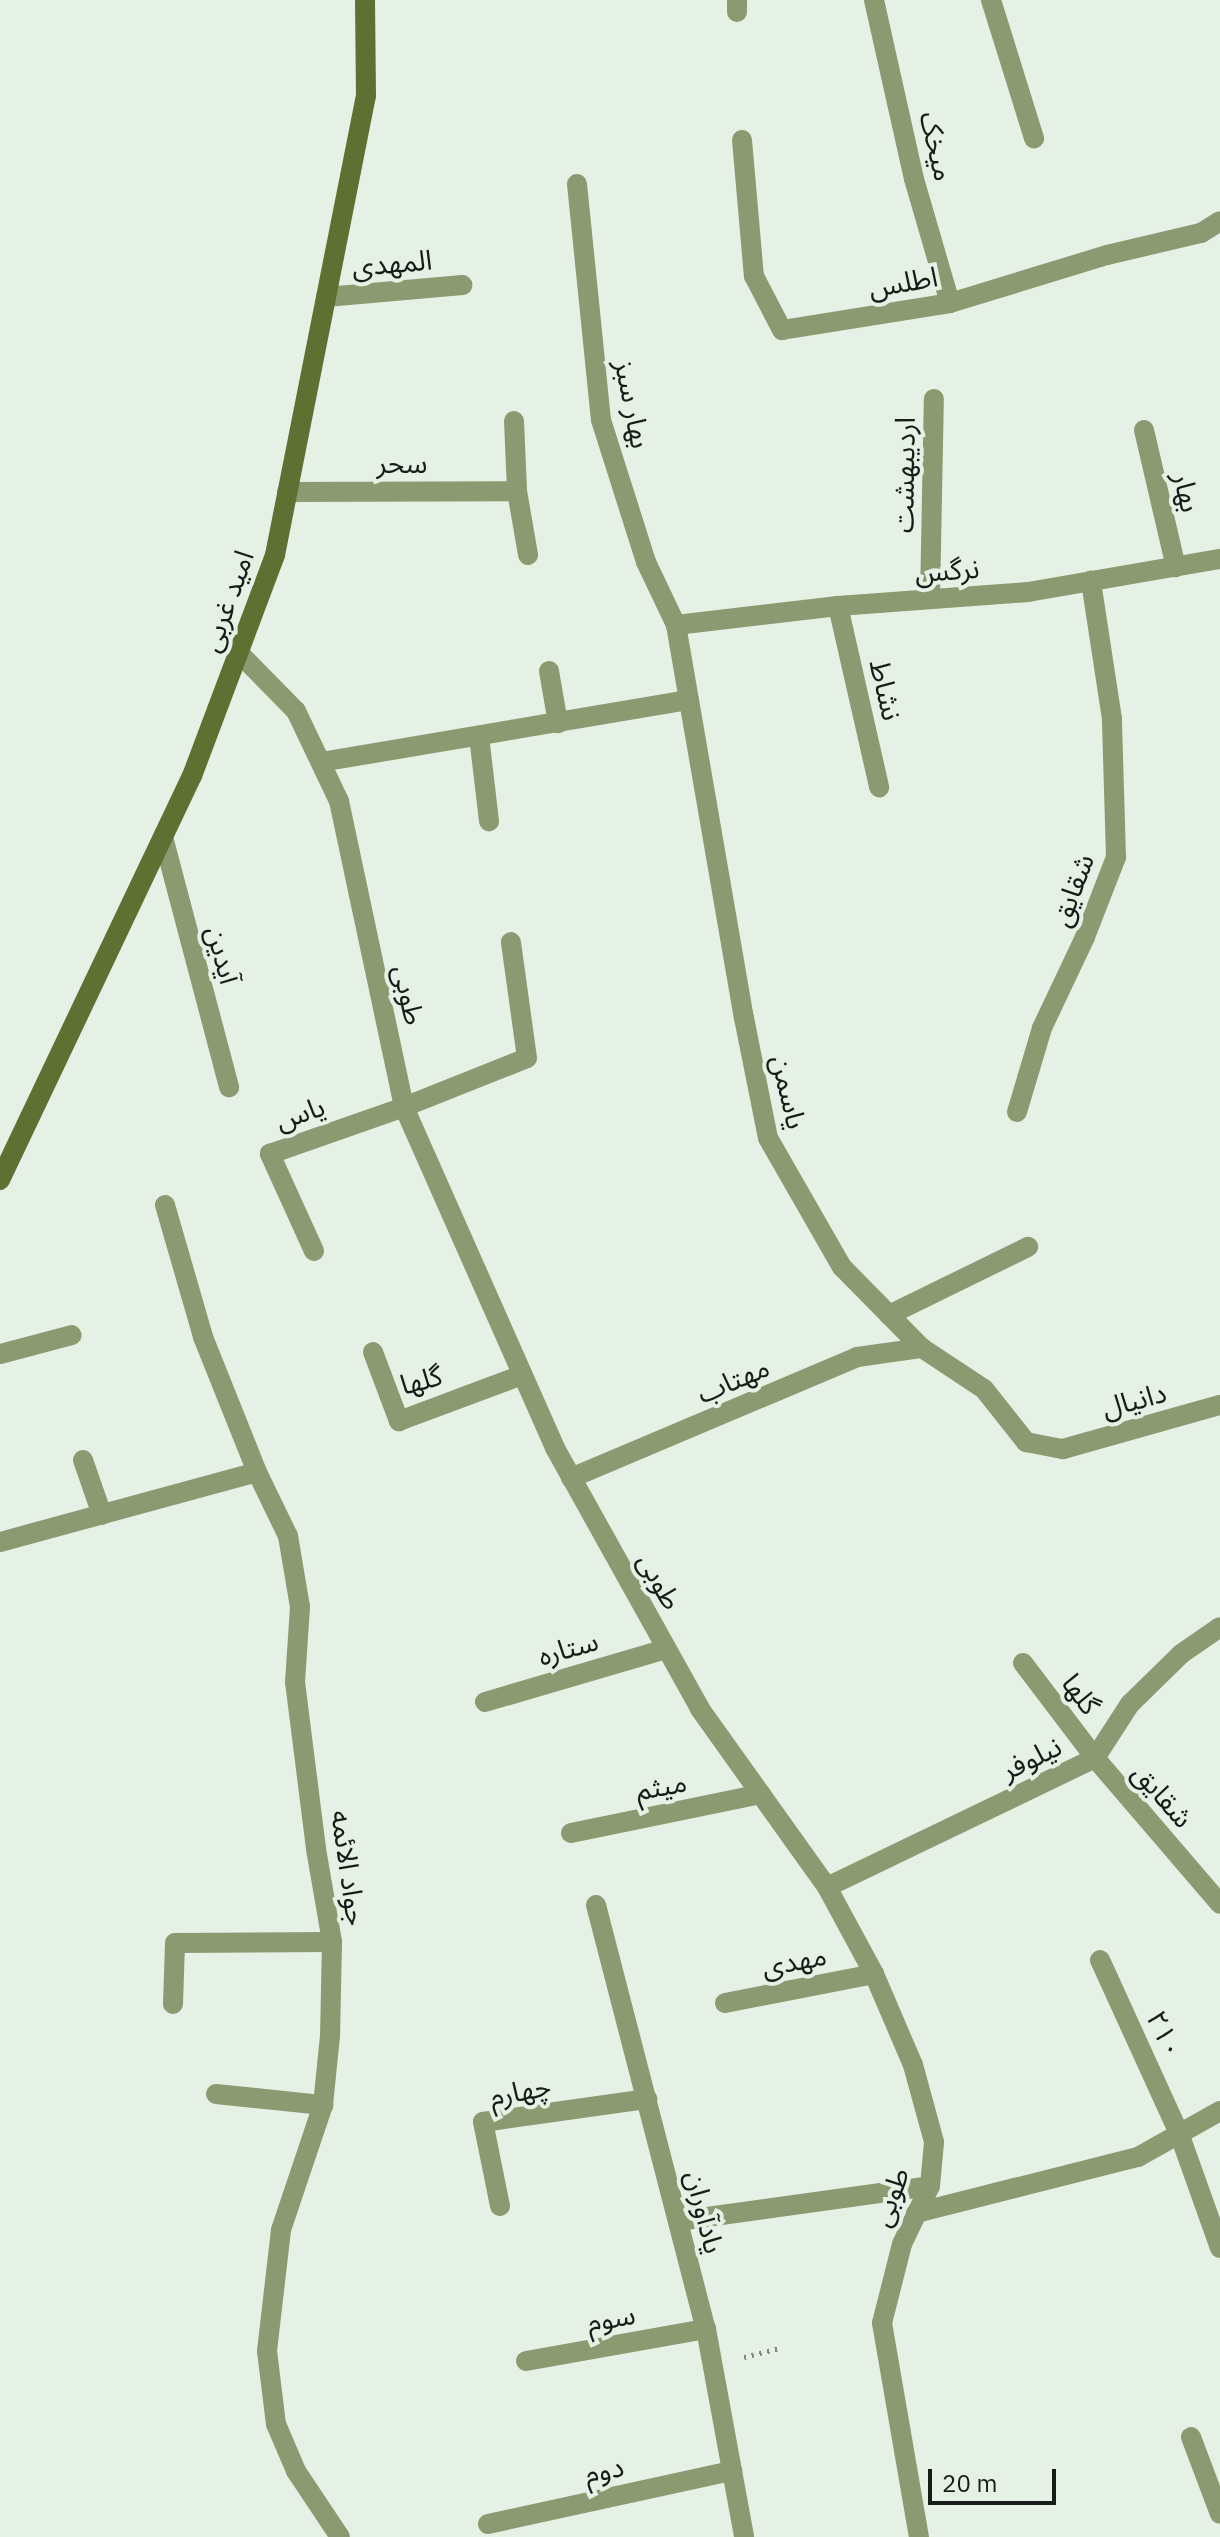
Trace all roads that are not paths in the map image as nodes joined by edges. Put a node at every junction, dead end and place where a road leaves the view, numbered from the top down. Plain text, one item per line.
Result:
1 (365, 0) edge
2 (874, 0) edge
3 (991, 0) edge
4 (1034, 138) dead end
5 (742, 140) dead end
6 (577, 184) dead end
7 (1220, 221) edge
8 (462, 285) dead end
9 (326, 297) junction
10 (950, 303) junction
11 (934, 399) dead end
12 (514, 421) dead end
13 (1144, 430) dead end
14 (517, 491) junction
15 (287, 492) junction
16 (528, 555) dead end
17 (1220, 559) edge
18 (1176, 567) junction
19 (1091, 581) junction
20 (930, 599) junction
21 (838, 606) junction
22 (676, 625) junction
23 (238, 652) junction
24 (549, 671) dead end
25 (689, 700) junction
26 (558, 723) junction
27 (479, 736) junction
28 (321, 762) junction
29 (879, 787) dead end
30 (489, 821) dead end
31 (163, 837) junction
32 (511, 942) dead end
33 (229, 1087) dead end
34 (404, 1107) junction
35 (1017, 1112) dead end
36 (0, 1180) edge
37 (165, 1205) dead end
38 (1028, 1247) dead end
39 (314, 1251) dead end
40 (889, 1315) junction
41 (72, 1335) dead end
42 (922, 1348) junction
43 (373, 1352) dead end
44 (0, 1354) edge
45 (522, 1375) junction
46 (1220, 1405) edge
47 (1063, 1449) joint
48 (83, 1460) dead end
49 (257, 1472) junction
50 (571, 1478) junction
51 (102, 1515) junction
52 (0, 1542) edge
53 (1220, 1627) edge
54 (666, 1649) junction
55 (1023, 1663) dead end
56 (485, 1702) dead end
57 (1095, 1758) junction
58 (761, 1794) junction
59 (571, 1833) dead end
60 (827, 1887) junction
61 (1220, 1904) edge
62 (596, 1905) dead end
63 (332, 1942) junction
64 (1100, 1960) dead end
65 (874, 1974) junction
66 (725, 2003) dead end
67 (173, 2004) dead end
68 (216, 2094) dead end
69 (647, 2099) junction
70 (323, 2105) junction
71 (1220, 2111) edge
72 (1179, 2133) junction
73 (930, 2186) junction
74 (500, 2206) dead end
75 (916, 2213) junction
76 (678, 2221) junction
77 (1220, 2248) edge
78 (706, 2329) junction
79 (526, 2361) dead end
80 (1191, 2437) dead end
81 (732, 2471) junction
82 (1220, 2514) edge
83 (488, 2524) dead end
84 (340, 2537) edge
85 (744, 2537) edge
86 (919, 2537) edge

1 - 9 street, امید غربی
2 - 10 street, میخک
3 - 4 street
5 - 10 street, اطلس
6 - 22 street, بهار سبز
7 - 10 street, اطلس
8 - 9 street, المهدی
9 - 15 street, امید غربی
11 - 20 street, اردیبهشت
12 - 14 street
13 - 18 street, بهار
14 - 15 street, سحر
14 - 16 street
15 - 23 street, امید غربی
17 - 18 street, نرگس
18 - 19 street, نرگس
19 - 20 street, نرگس
19 - 35 street, شقایق
20 - 21 street, نرگس
21 - 22 street, نرگس
21 - 29 street, نشاط
22 - 25 street, یاسمن
23 - 28 street, طوبی
23 - 31 street, امید غربی
24 - 26 street
25 - 26 street
25 - 40 street, یاسمن
26 - 27 street
27 - 28 street
27 - 30 street
28 - 34 street, طوبی
31 - 33 street, آیدین
31 - 36 street, امید غربی
32 - 34 street
34 - 39 street, یاس
34 - 45 street, طوبی
37 - 49 street, جواد الائمه
38 - 40 street
40 - 42 street, یاسمن
41 - 44 street
42 - 47 street, یاسمن
42 - 50 street, مهتاب
43 - 45 street, گلها
45 - 50 street, طوبی
46 - 47 street, دانیال
48 - 51 street
49 - 51 street
49 - 63 street, جواد الائمه
50 - 54 street, طوبی
51 - 52 street
53 - 57 street, نیلوفر
54 - 56 street, ستاره
54 - 58 street, طوبی
55 - 57 street, گلها
57 - 60 street, نیلوفر
57 - 61 street, شقایق
58 - 59 street, میثم
58 - 60 street, طوبی
60 - 65 street, طوبی
62 - 69 street, یادآوران
63 - 67 street
63 - 70 street, جواد الائمه
64 - 72 street, ۲۱۰
65 - 66 street, مهدی
65 - 73 street, طوبی
68 - 70 street
69 - 74 street, چهارم
69 - 76 street, یادآوران
70 - 84 street, جواد الائمه
71 - 72 street
72 - 75 street
72 - 77 street, ۲۱۰
73 - 75 street, طوبی
73 - 76 street
75 - 86 street, طوبی
76 - 78 street, یادآوران
78 - 79 street, سوم
78 - 81 street, یادآوران
80 - 82 street
81 - 83 street, دوم
81 - 85 street, یادآوران

